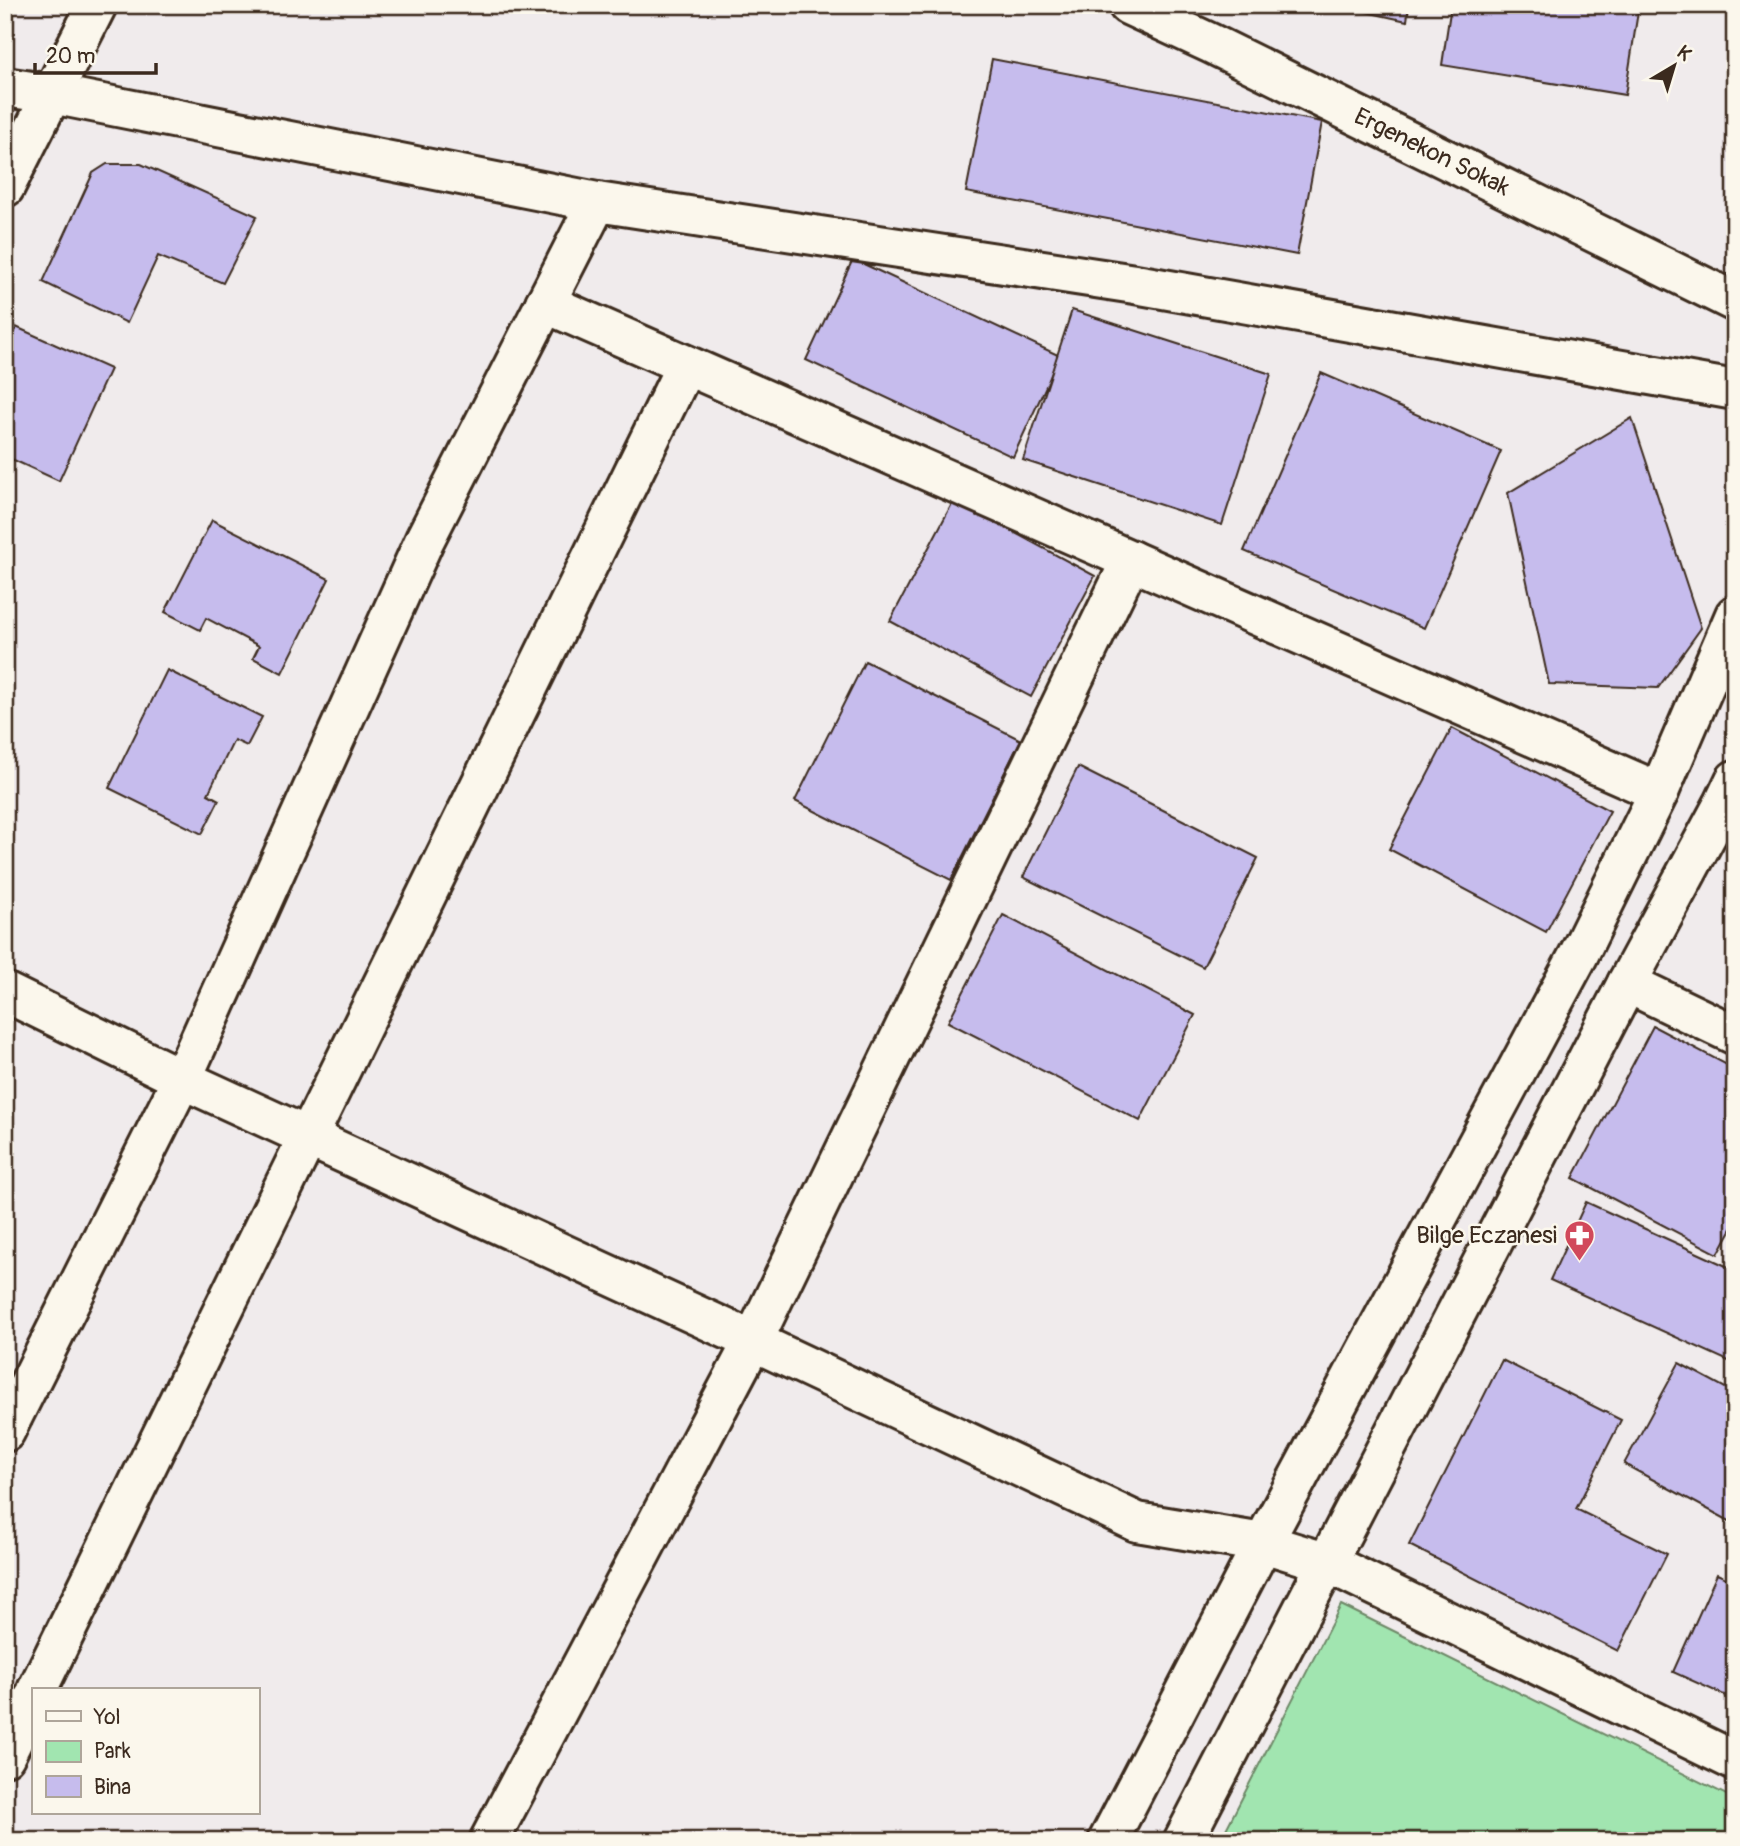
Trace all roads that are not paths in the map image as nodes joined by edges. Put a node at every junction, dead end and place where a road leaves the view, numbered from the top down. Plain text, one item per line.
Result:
1 (97, 5) edge
2 (1128, 5) edge
3 (5, 86) edge
4 (52, 94) junction
5 (5, 187) edge
6 (597, 202) junction
7 (1735, 302) edge
8 (545, 303) junction
9 (687, 365) junction
10 (1735, 390) edge
11 (1131, 560) junction
12 (1735, 615) edge
13 (1660, 792) junction
14 (1731, 797) edge
15 (1627, 983) junction
16 (5, 992) edge
17 (1735, 1035) edge
18 (182, 1079) junction
19 (308, 1137) junction
20 (752, 1341) junction
21 (5, 1432) edge
22 (1263, 1543) junction
23 (1328, 1563) junction
24 (38, 1688) edge
25 (32, 1701) edge
26 (5, 1756) edge
27 (1735, 1761) edge
28 (489, 1841) edge
29 (1108, 1841) edge
30 (1183, 1841) edge

1 - 4 street
2 - 7 street, Ergenekon Sokak
3 - 4 street
4 - 5 street
4 - 6 street
6 - 8 street
6 - 10 street
8 - 9 street
8 - 18 street
9 - 11 street
9 - 19 street
11 - 13 street
11 - 20 street
12 - 13 street
13 - 22 street
14 - 15 street
15 - 17 street
15 - 23 street
16 - 18 street
18 - 19 street
18 - 21 street
19 - 20 street
19 - 24 street
20 - 22 street
20 - 28 street
22 - 23 street
22 - 29 street
23 - 27 street
23 - 30 street
25 - 26 street

